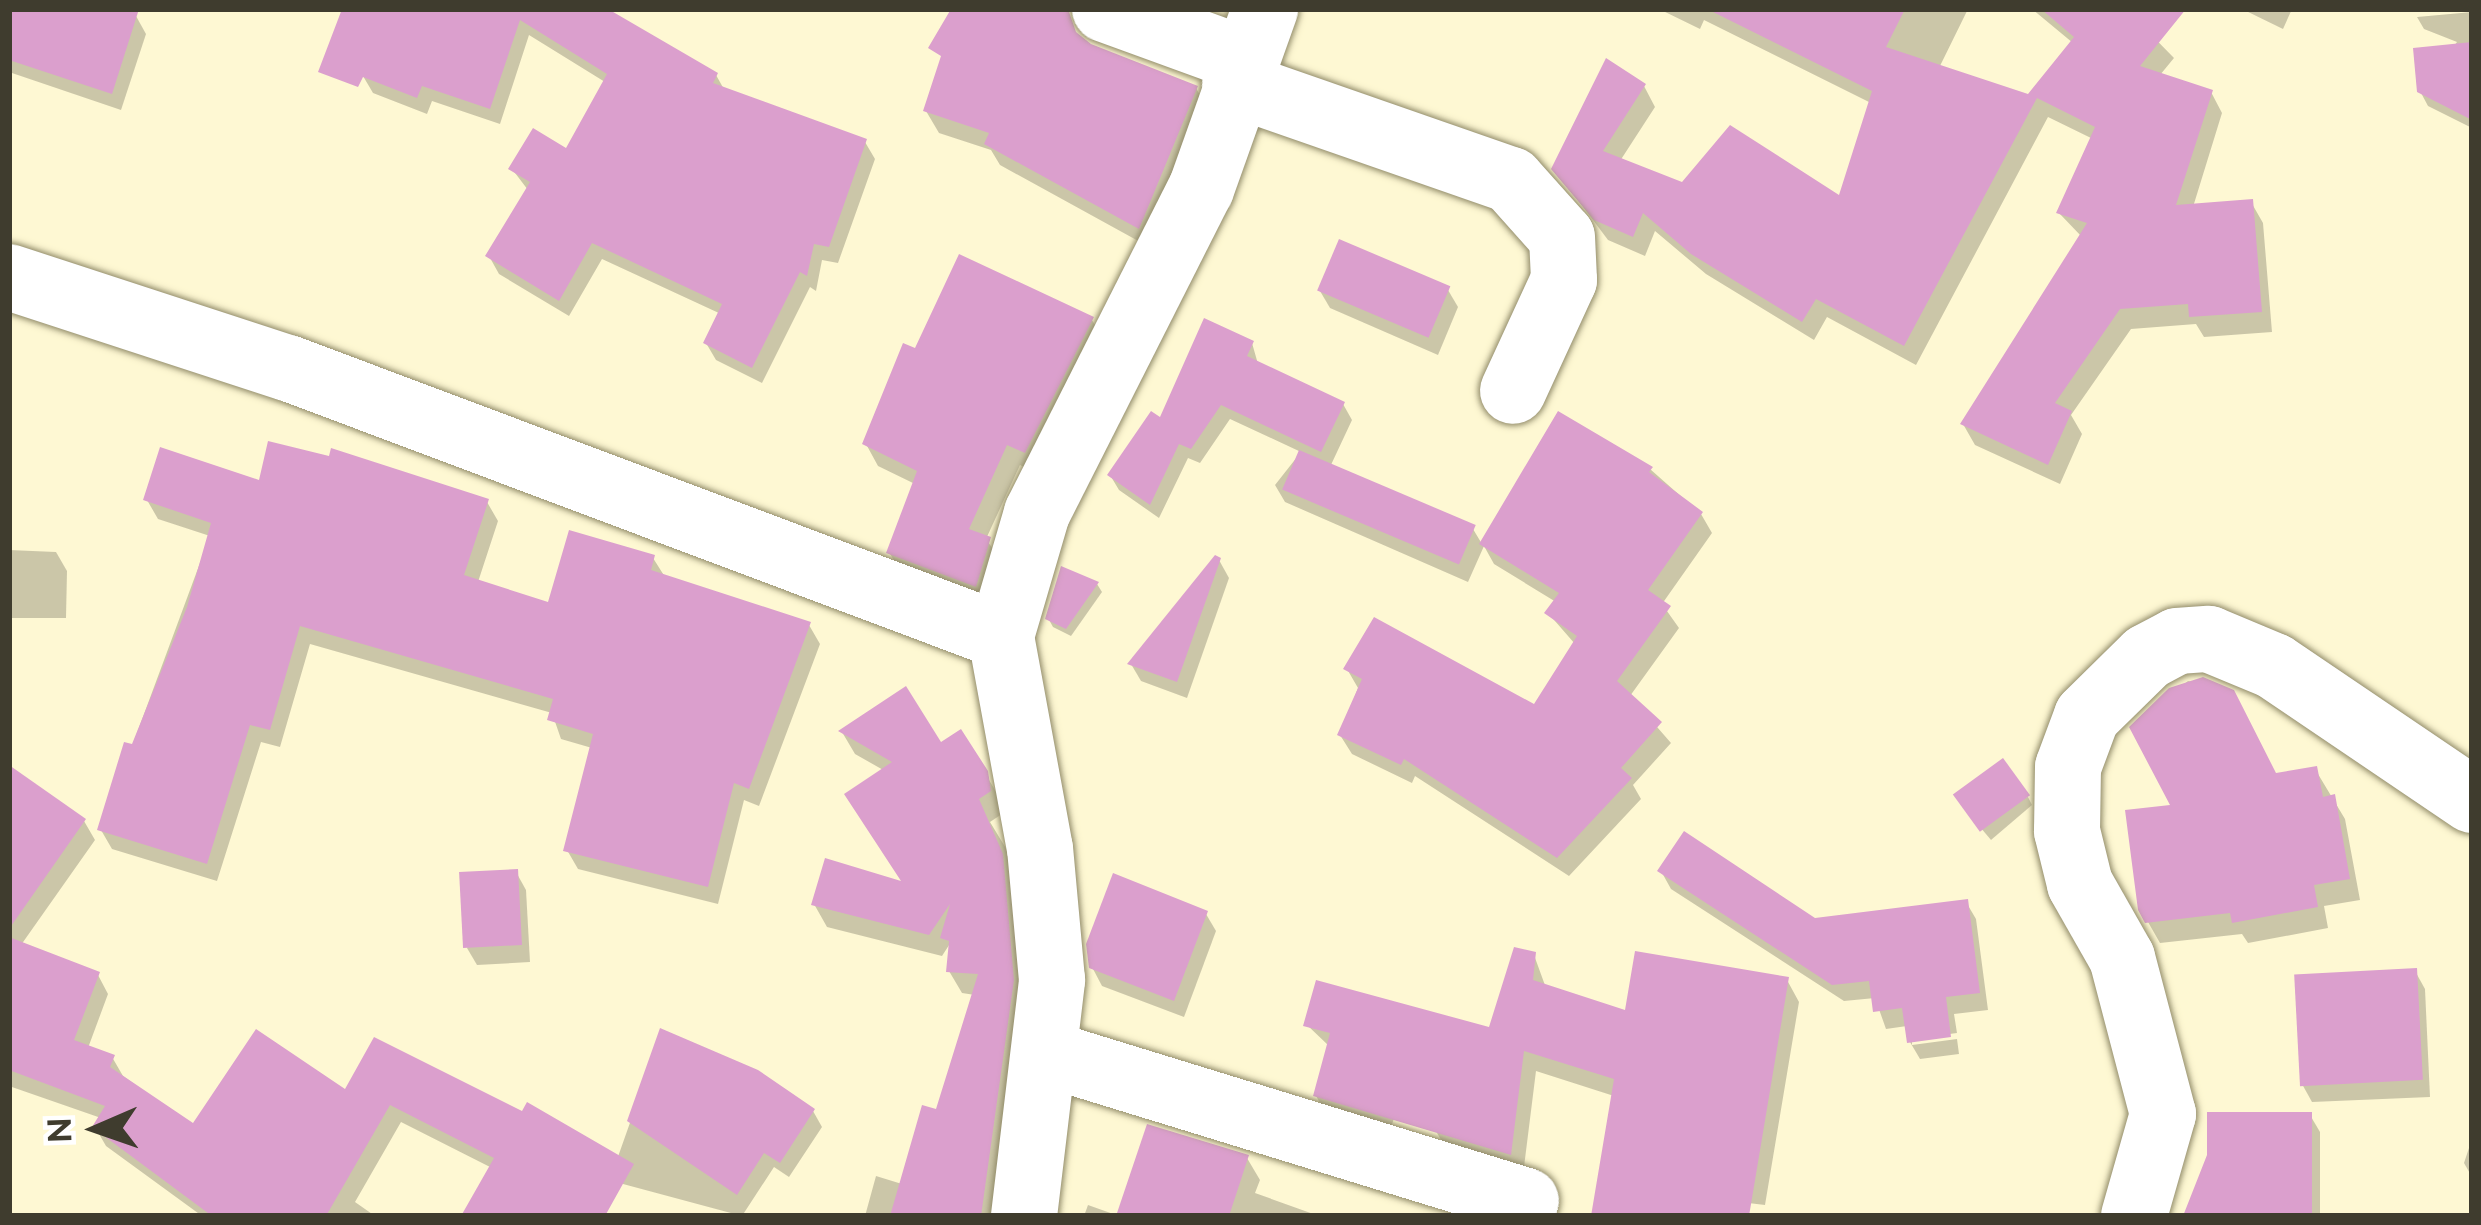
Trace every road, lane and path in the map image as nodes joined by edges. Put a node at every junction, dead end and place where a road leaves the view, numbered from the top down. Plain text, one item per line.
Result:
1 (1105, 9) edge
2 (1248, 51) edge
3 (9, 277) edge
4 (1513, 392) dead end
5 (1001, 636) junction
6 (2472, 800) edge
7 (1048, 1054) junction
8 (1526, 1201) dead end
9 (1024, 1216) edge
10 (2134, 1216) edge

1 - 2 street
2 - 4 street
2 - 5 street
3 - 5 street
5 - 7 street
6 - 10 street
7 - 8 street
7 - 9 street

